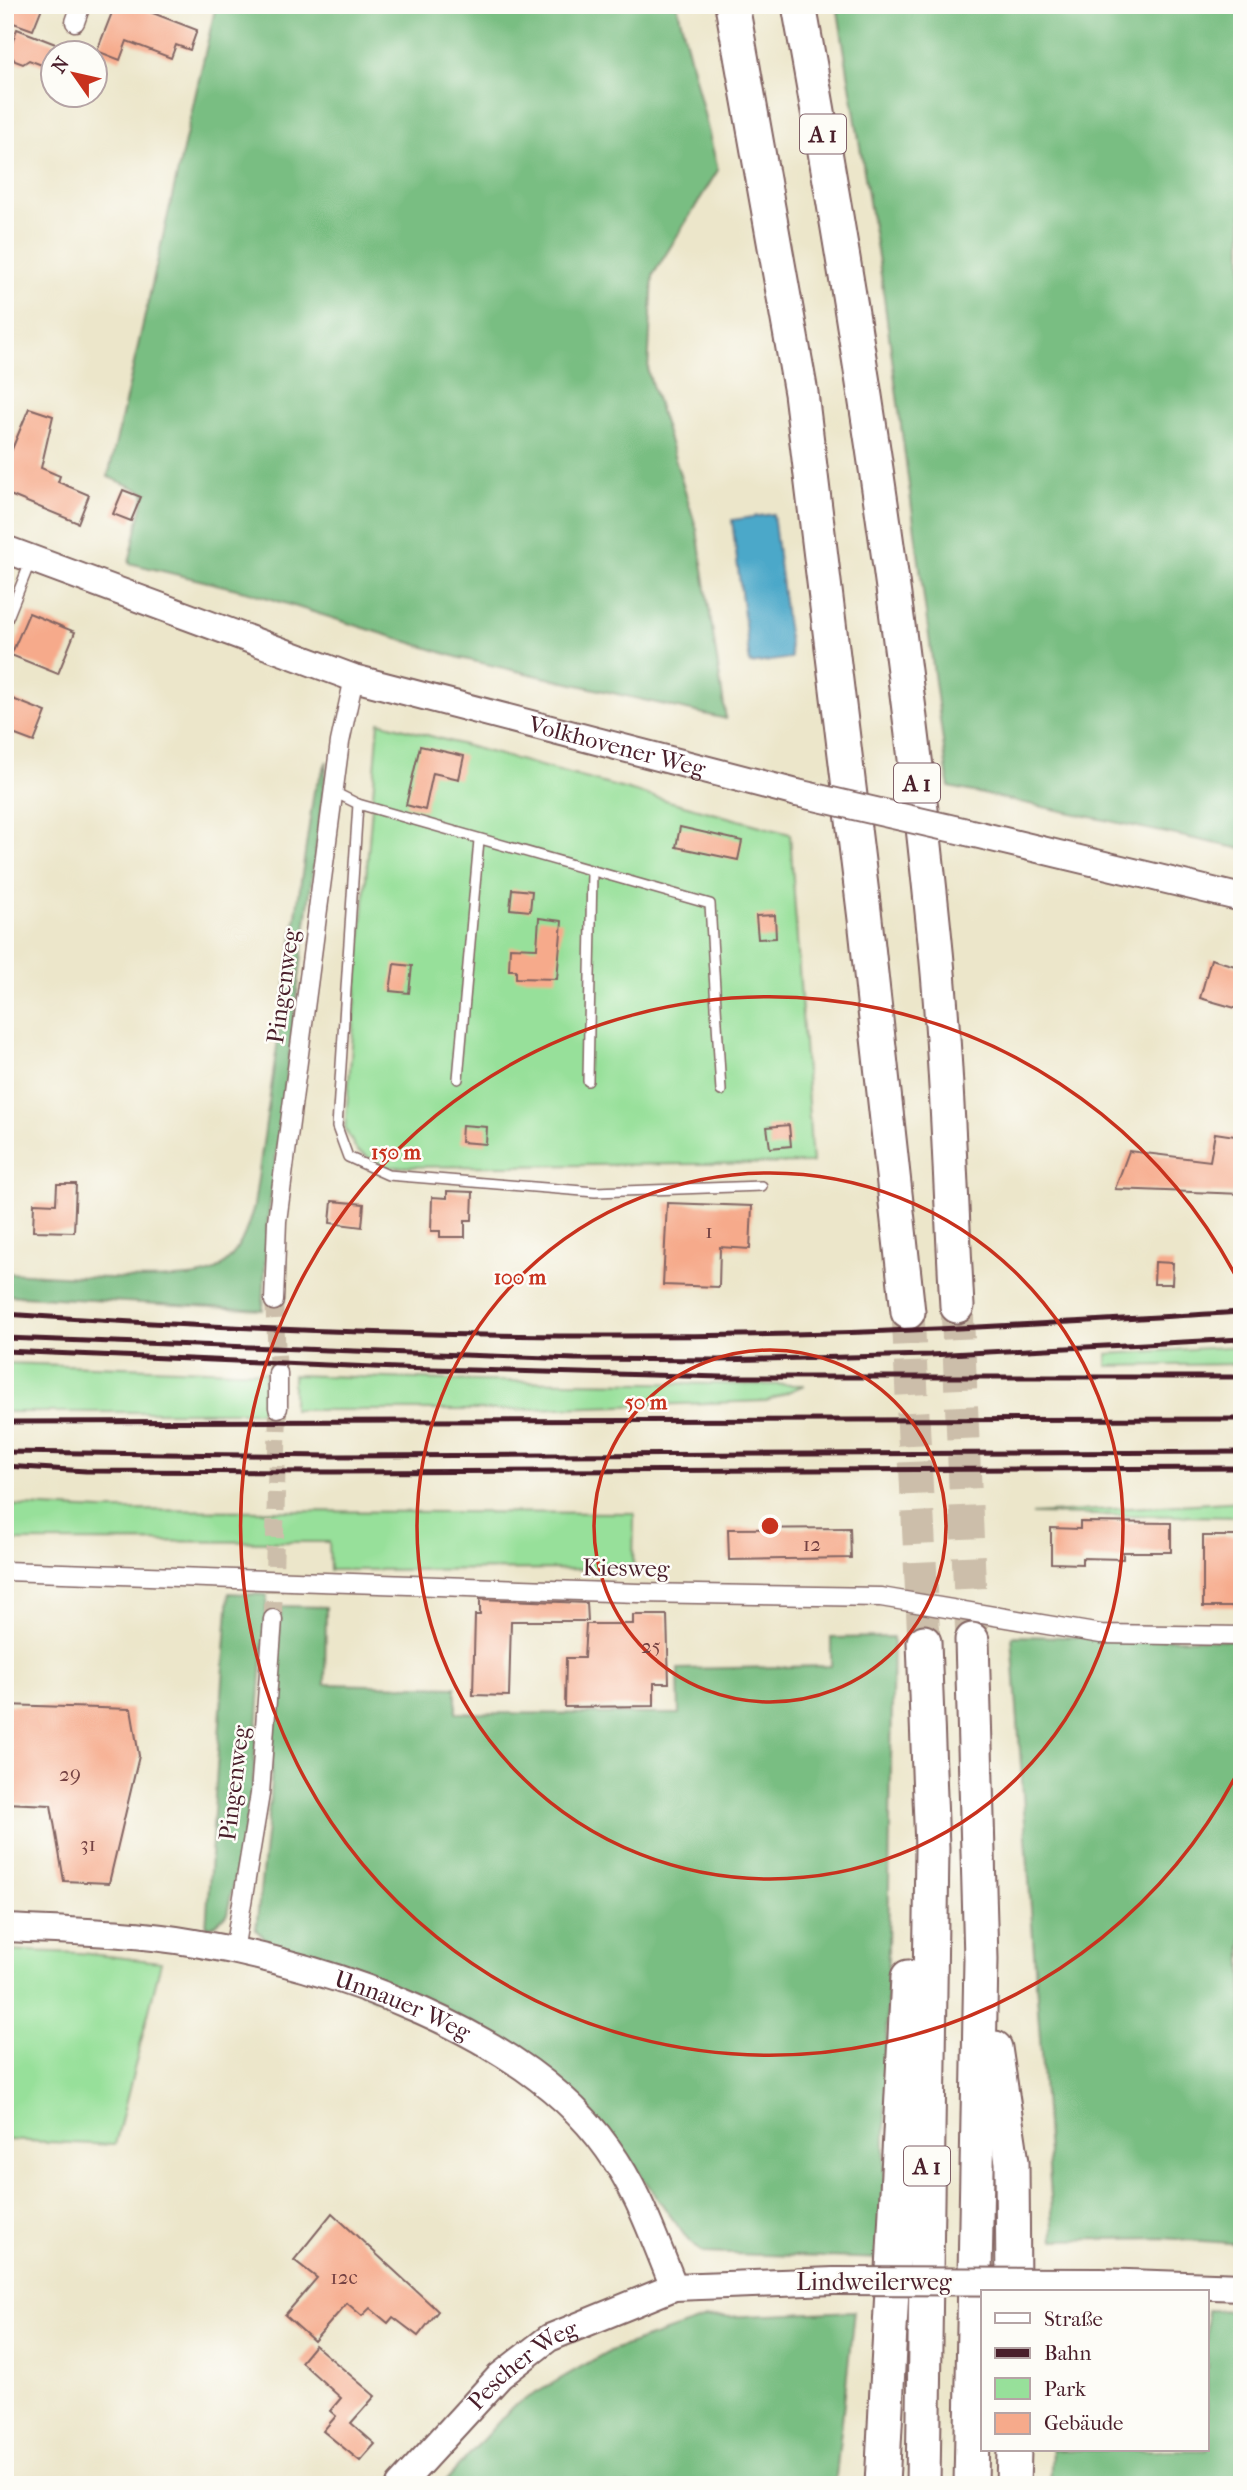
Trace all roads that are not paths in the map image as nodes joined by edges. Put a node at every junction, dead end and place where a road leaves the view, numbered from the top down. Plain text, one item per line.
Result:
1 (732, 5) edge
2 (799, 5) edge
3 (5, 548) edge
4 (31, 558) junction
5 (5, 625) edge
6 (354, 678) junction
7 (334, 792) junction
8 (358, 804) junction
9 (479, 840) junction
10 (592, 871) junction
11 (1242, 898) edge
12 (458, 1079) dead end
13 (588, 1081) dead end
14 (721, 1091) dead end
15 (762, 1186) dead end
16 (274, 1301) tunnel mouth
17 (957, 1306) tunnel mouth
18 (908, 1312) tunnel mouth
19 (278, 1373) tunnel mouth
20 (278, 1408) tunnel mouth
21 (5, 1571) edge
22 (273, 1619) tunnel mouth
23 (1242, 1636) edge
24 (972, 1640) tunnel mouth
25 (924, 1642) tunnel mouth
26 (932, 1848) junction
27 (5, 1928) edge
28 (234, 1951) junction
29 (981, 1959) junction
30 (674, 2287) junction
31 (1242, 2287) edge
32 (1013, 2290) edge
33 (1014, 2452) edge
34 (400, 2485) edge
35 (881, 2485) edge
36 (923, 2485) edge
37 (971, 2485) edge
38 (1013, 2485) edge

1 - 18 highway
2 - 17 highway, A 1
3 - 4 street, Volkhovener Weg
4 - 5 lane
4 - 6 street, Volkhovener Weg
6 - 7 street, Pingenweg
6 - 11 street, Volkhovener Weg, bridge
7 - 8 lane
7 - 16 street, Pingenweg
8 - 9 lane
8 - 15 lane
9 - 10 lane
9 - 12 lane
10 - 13 lane
10 - 14 lane
19 - 20 street
21 - 23 street, Kiesweg
22 - 28 street, Pingenweg
24 - 29 highway, A 1
25 - 26 highway, A 1
26 - 35 highway
26 - 36 highway, A 1
27 - 28 street, Unnauer Weg
28 - 30 street, Unnauer Weg
29 - 32 highway
29 - 37 highway, A 1
30 - 31 street, Lindweilerweg, bridge
30 - 34 street, Pescher Weg
33 - 38 highway

